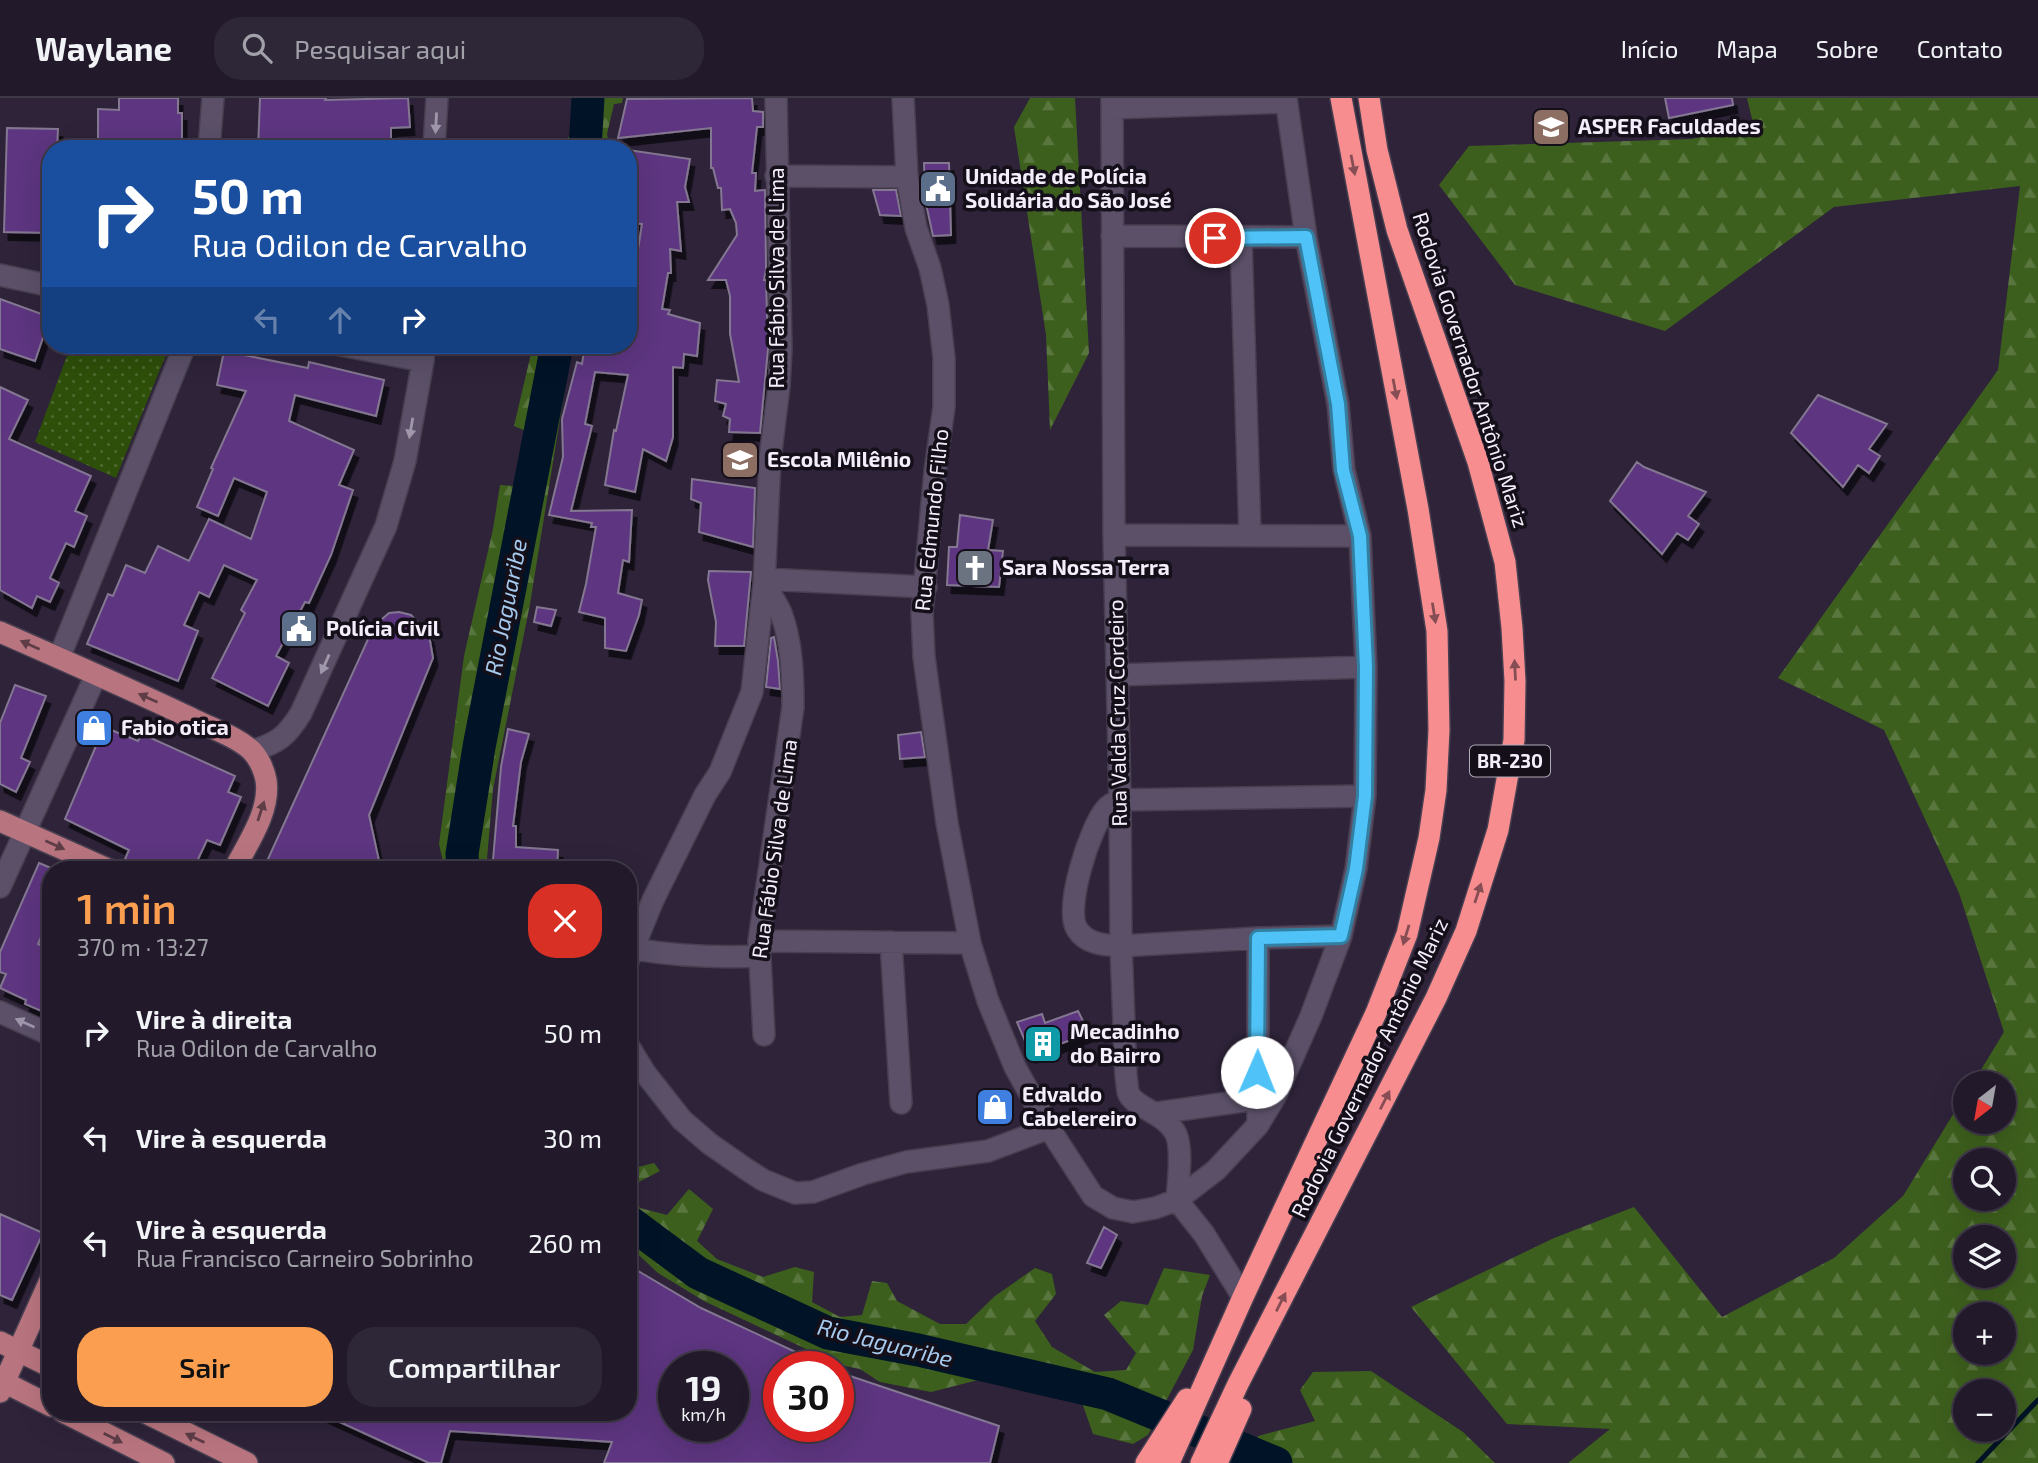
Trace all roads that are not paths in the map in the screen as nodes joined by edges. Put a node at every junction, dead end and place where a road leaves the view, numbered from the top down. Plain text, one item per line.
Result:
1 (213, 98) edge
2 (437, 98) edge
3 (776, 98) edge
4 (903, 98) edge
5 (1340, 98) edge
6 (1369, 98) edge
7 (1383, 98) edge
8 (1286, 100) edge
9 (1112, 103) edge
10 (210, 140) edge
11 (435, 140) edge
12 (776, 176) junction
13 (907, 177) junction
14 (1397, 230) junction
15 (1112, 236) junction
16 (1306, 237) junction
17 (1241, 238) junction
18 (0, 275) edge
19 (42, 284) edge
20 (181, 354) edge
21 (424, 354) edge
22 (1114, 535) junction
23 (1250, 535) junction
24 (1360, 536) junction
25 (764, 581) junction
26 (926, 587) junction
27 (0, 632) edge
28 (59, 658) junction
29 (1366, 667) junction
30 (1118, 674) junction
31 (96, 676) junction
32 (252, 751) junction
33 (1365, 796) junction
34 (1120, 800) junction
35 (0, 821) edge
36 (25, 832) junction
37 (90, 861) edge
38 (238, 861) edge
39 (0, 887) edge
40 (1341, 936) junction
41 (1258, 938) junction
42 (637, 940) edge
43 (891, 942) junction
44 (970, 943) junction
45 (1121, 946) junction
46 (759, 949) junction
47 (637, 955) edge
48 (0, 1012) edge
49 (42, 1031) edge
50 (764, 1035) dead end
51 (637, 1060) edge
52 (1257, 1099) junction
53 (901, 1103) dead end
54 (1157, 1113) junction
55 (1258, 1125) junction
56 (1049, 1128) junction
57 (1177, 1200) junction
58 (1243, 1297) junction
59 (42, 1299) edge
60 (0, 1342) edge
61 (19, 1352) junction
62 (42, 1363) edge
63 (2, 1385) edge
64 (1243, 1388) junction
65 (42, 1402) edge
66 (81, 1421) edge
67 (162, 1421) edge
68 (1174, 1443) edge
69 (1207, 1461) edge
70 (164, 1463) edge
71 (247, 1463) edge
72 (1146, 1463) edge

1 - 10 street
2 -> 11 street
3 - 12 street, Rua Fábio Silva de Lima
4 - 13 street, Rua Edmundo Filho
5 -> 58 highway, Rodovia Governador Antônio Mariz / BR-230
6 - 14 highway, Rodovia Governador Antônio Mariz / BR-230
7 - 14 highway
8 - 9 street
8 - 16 street
9 - 15 street, Rua Valda Cruz Cordeiro
12 - 13 street
12 - 25 street, Rua Fábio Silva de Lima
13 - 26 street, Rua Edmundo Filho
64 -> 14 highway, Rodovia Governador Antônio Mariz / BR-230
15 - 17 street
15 - 22 street, Rua Valda Cruz Cordeiro
16 - 17 street
16 - 24 street
17 - 23 street
18 - 19 street
20 - 28 street
21 -> 32 street
22 - 23 street
22 - 30 street, Rua Valda Cruz Cordeiro
23 - 24 street
24 - 29 street
25 - 26 street
25 - 42 street, Rua Fábio Silva de Lima
25 - 46 street, Rua Fábio Silva de Lima
26 - 44 street, Rua Edmundo Filho
28 -> 27 main road
28 - 31 main road
29 - 30 street
29 - 33 street
30 - 34 street, Rua Valda Cruz Cordeiro
32 -> 31 main road
31 - 36 street
38 -> 32 main road
33 - 34 street
33 - 40 street
34 - 45 street, Rua Valda Cruz Cordeiro
34 - 45 street
35 - 36 main road
36 -> 37 main road
36 - 39 street
40 - 41 street
40 - 55 street
41 - 45 street
41 - 52 street
43 - 44 street
43 - 46 street
43 - 53 street
44 - 56 street, Rua Edmundo Filho
45 - 54 street, Rua Valda Cruz Cordeiro
46 - 47 street
46 - 50 street, Rua Fábio Silva de Lima
49 -> 48 street
51 - 56 street
52 - 54 street
52 - 55 street
54 - 57 street
55 - 57 street
56 - 57 street, Rua Edmundo Filho
57 - 58 street
58 - 68 highway, Rodovia Governador Antônio Mariz / BR-230
59 - 61 main road
60 - 61 main road
61 - 62 main road
61 - 63 main road
63 - 65 main road
64 - 69 highway
64 - 69 highway, Rodovia Governador Antônio Mariz / BR-230
66 -> 70 main road
71 -> 67 main road
68 - 72 highway, Rodovia Governador Antônio Mariz

